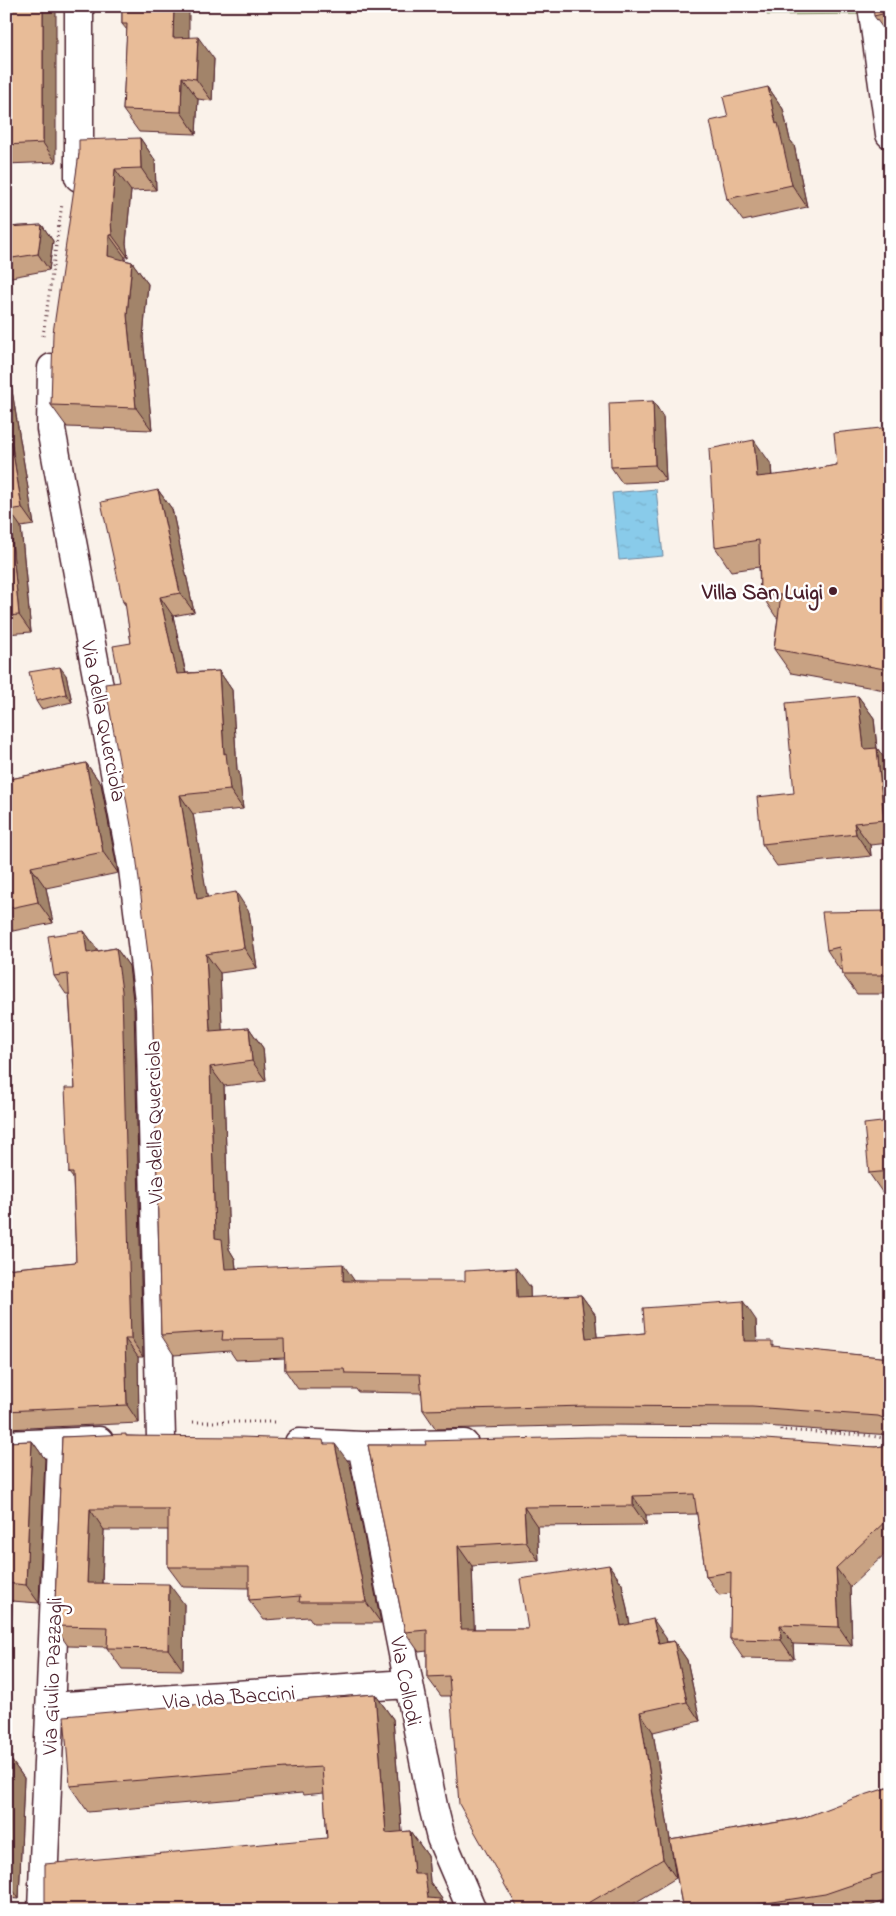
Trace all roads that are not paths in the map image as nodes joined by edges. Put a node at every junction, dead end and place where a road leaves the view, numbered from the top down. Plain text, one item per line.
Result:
1 (78, 6) edge
2 (873, 10) edge
3 (890, 134) edge
4 (75, 203) edge
5 (54, 345) edge
6 (188, 1431) road end
7 (276, 1432) road end
8 (161, 1438) junction
9 (61, 1443) junction
10 (491, 1443) edge
11 (6, 1445) edge
12 (362, 1446) junction
13 (408, 1684) junction
14 (50, 1707) junction
15 (42, 1910) edge
16 (472, 1910) edge

1 - 4 street
2 - 3 street
5 - 8 street, Via della Querciola
6 - 8 street
7 - 12 street
8 - 9 street
9 - 11 street
9 - 14 street, Via Giulio Pazzagli
10 - 12 street
12 - 13 street, Via Collodi
13 - 14 street, Via Ida Baccini
13 - 16 street, Via Collodi
14 - 15 street, Via Giulio Pazzagli

